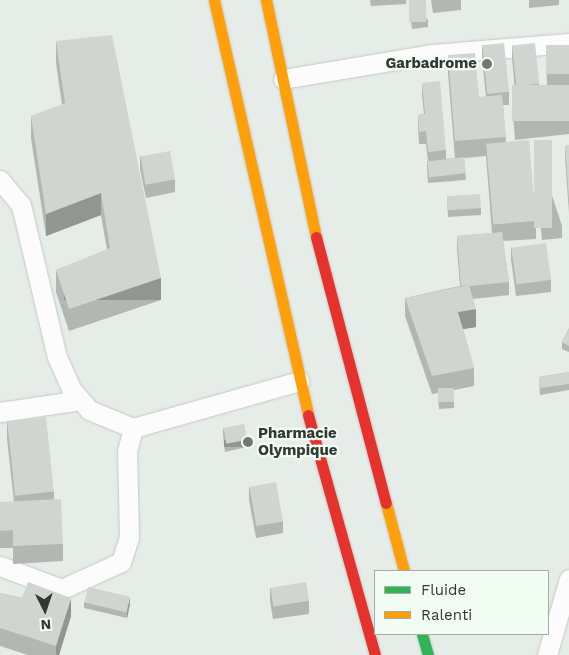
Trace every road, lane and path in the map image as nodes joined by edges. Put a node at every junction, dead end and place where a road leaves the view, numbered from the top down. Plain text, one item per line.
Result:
1 (214, 0) edge
2 (266, 0) edge
3 (569, 43) edge
4 (283, 79) junction
5 (0, 180) edge
6 (299, 381) junction
7 (80, 400) junction
8 (0, 412) edge
9 (132, 428) junction
10 (0, 566) edge
11 (404, 570) edge
12 (569, 579) edge
13 (422, 635) edge
14 (375, 655) edge
15 (428, 655) edge
16 (547, 655) edge

1 - 6 main road
2 - 4 main road
3 - 4 street
4 - 11 main road
5 - 7 street
6 - 9 street
6 - 14 main road
7 - 8 street
7 - 9 street
9 - 10 street
12 - 16 street
13 - 15 main road

